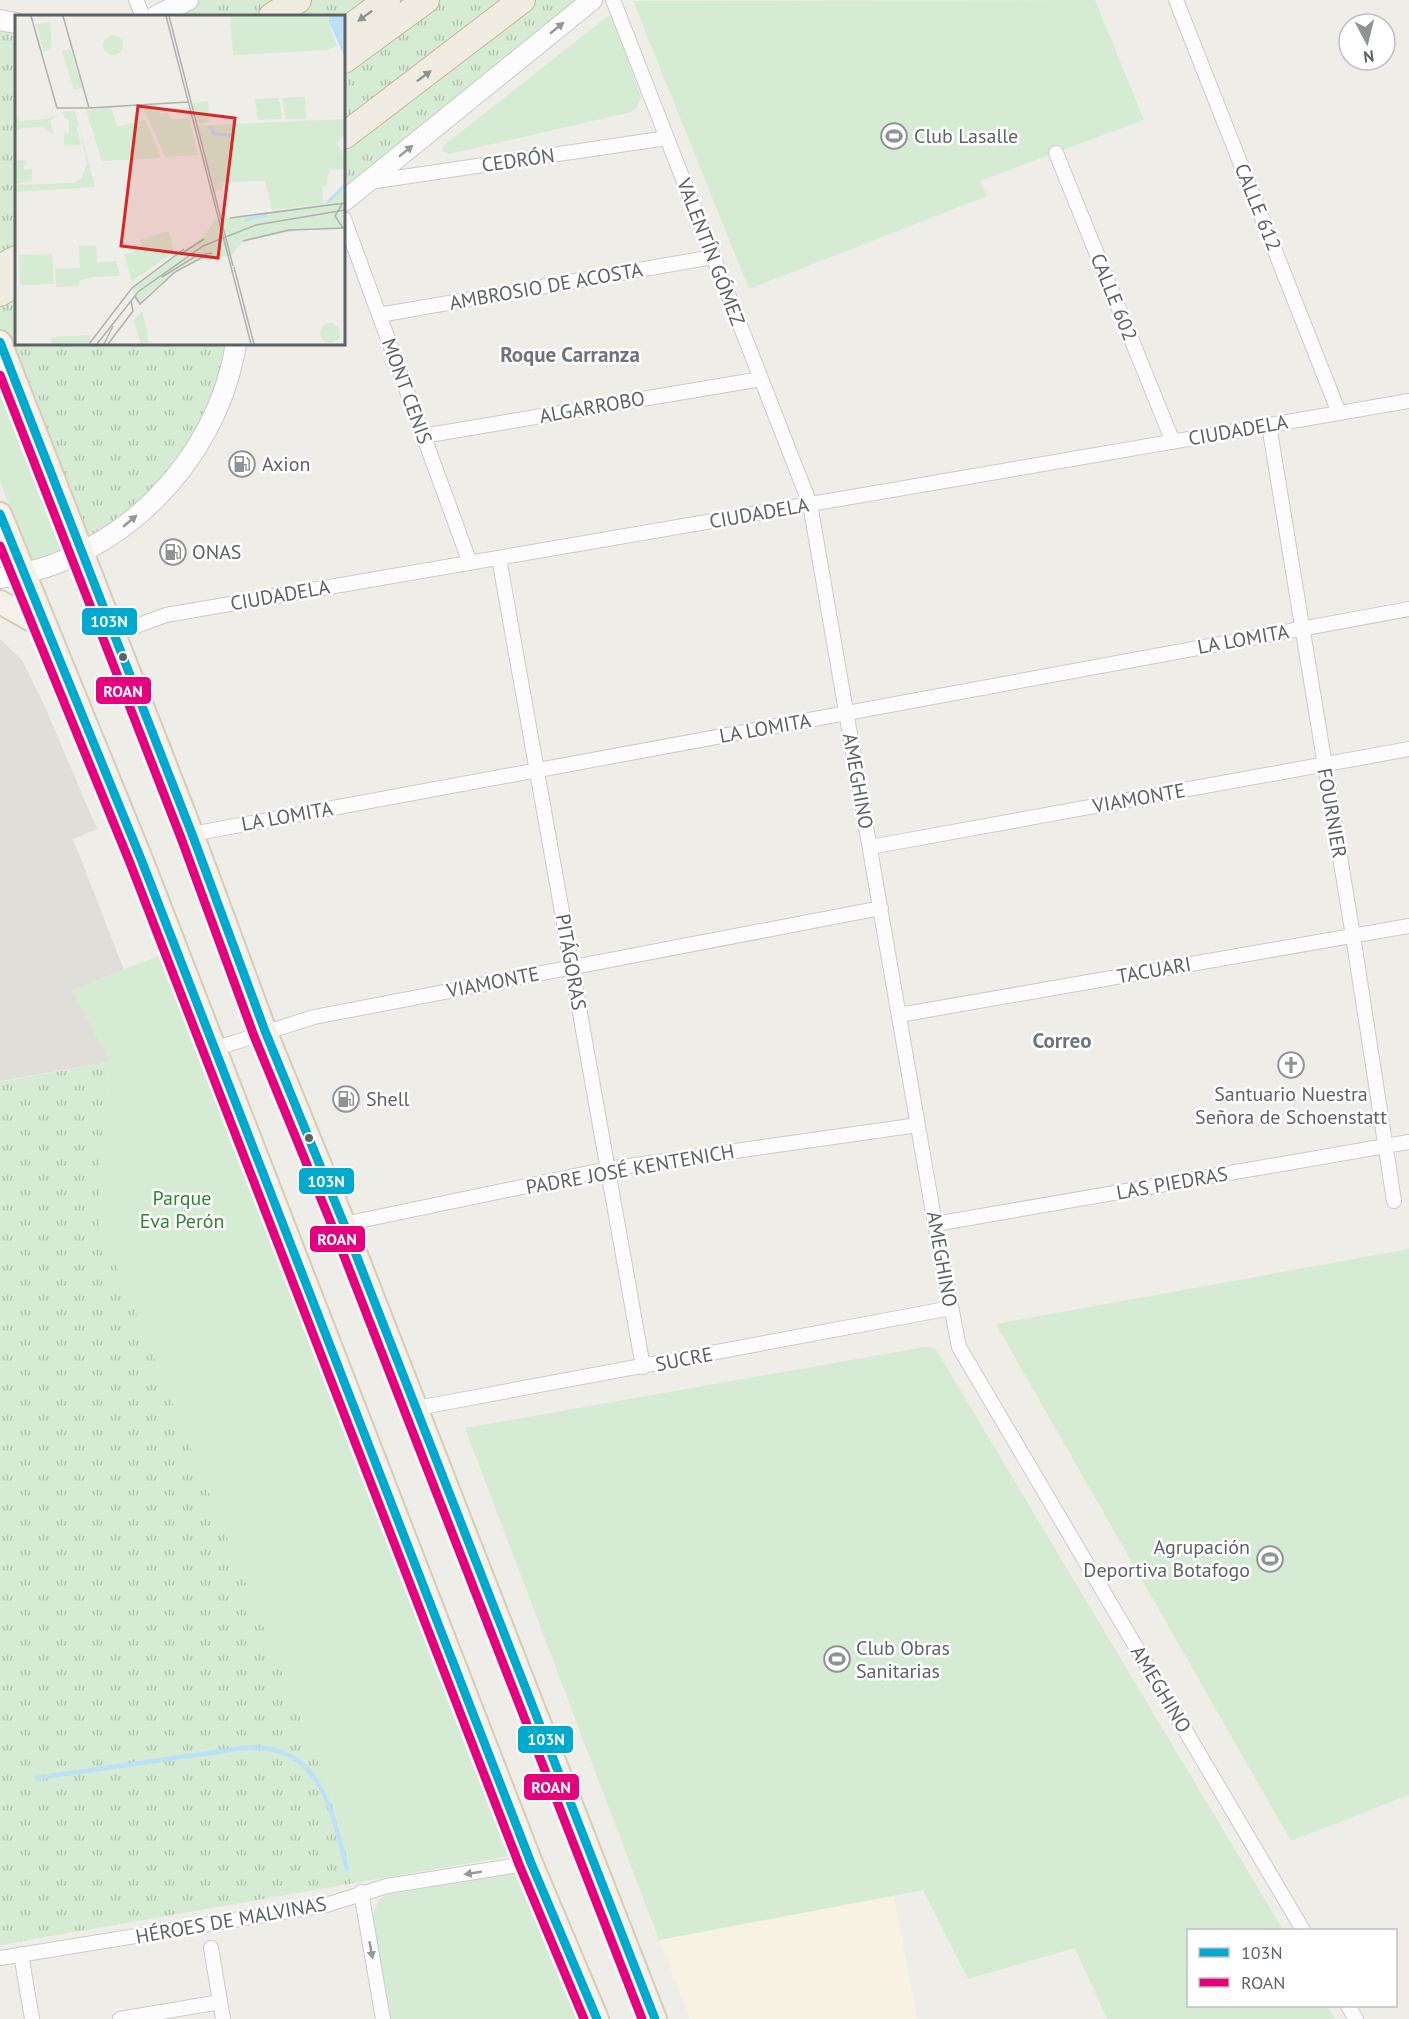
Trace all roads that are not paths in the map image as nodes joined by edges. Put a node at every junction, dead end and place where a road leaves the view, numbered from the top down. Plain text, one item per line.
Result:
1 (136, 0) edge
2 (188, 0) edge
3 (298, 0) edge
4 (387, 0) edge
5 (426, 0) edge
6 (522, 0) edge
7 (592, 0) edge
8 (613, 0) edge
9 (1176, 0) edge
10 (143, 15) edge
11 (158, 15) edge
12 (274, 15) edge
13 (0, 20) edge
14 (15, 23) edge
15 (345, 31) edge
16 (345, 59) edge
17 (345, 135) edge
18 (667, 138) junction
19 (1056, 153) dead end
20 (368, 182) junction
21 (345, 200) edge
22 (345, 222) edge
23 (713, 256) junction
24 (15, 259) edge
25 (0, 268) edge
26 (15, 284) edge
27 (0, 293) edge
28 (379, 315) junction
29 (0, 342) edge
30 (236, 345) edge
31 (761, 379) junction
32 (1409, 401) edge
33 (1339, 413) junction
34 (1269, 425) junction
35 (423, 436) junction
36 (1173, 442) junction
37 (810, 504) junction
38 (0, 514) edge
39 (82, 553) junction
40 (499, 558) junction
41 (470, 563) junction
42 (24, 573) junction
43 (0, 578) edge
44 (0, 602) edge
45 (1409, 609) edge
46 (44, 627) junction
47 (1300, 629) junction
48 (112, 635) junction
49 (847, 713) junction
50 (1409, 749) edge
51 (1324, 765) junction
52 (537, 770) junction
53 (192, 834) junction
54 (870, 847) junction
55 (880, 908) junction
56 (1409, 926) edge
57 (1353, 936) junction
58 (572, 967) junction
59 (899, 1015) junction
60 (265, 1032) junction
61 (214, 1049) junction
62 (918, 1125) junction
63 (1409, 1142) edge
64 (1386, 1146) junction
65 (608, 1169) junction
66 (1394, 1201) dead end
67 (344, 1224) junction
68 (936, 1224) junction
69 (951, 1308) junction
70 (643, 1367) junction
71 (417, 1408) junction
72 (531, 1863) junction
73 (362, 1892) junction
74 (1303, 1929) edge
75 (211, 1948) dead end
76 (21, 1954) junction
77 (0, 1958) edge
78 (220, 2002) junction
79 (32, 2019) edge
80 (120, 2019) edge
81 (223, 2019) edge
82 (383, 2019) edge
83 (597, 2019) edge
84 (655, 2019) edge

1 - 10 street
2 - 11 main road
3 - 12 highway
4 -> 15 highway
5 - 16 highway
17 -> 6 highway
20 -> 7 main road
8 - 18 street, VALENTÍN GÓMEZ
9 - 33 street, CALLE 612
13 - 14 main road
18 - 20 street, CEDRÓN
18 - 23 street, VALENTÍN GÓMEZ
19 - 36 street, CALLE 602
20 - 21 main road
22 - 28 street, MONT CENIS
23 - 28 street, AMBROSIO DE ACOSTA
23 - 31 street, VALENTÍN GÓMEZ
24 - 25 highway
26 - 27 highway
28 - 35 street, MONT CENIS
29 - 39 main road
39 -> 30 main road
31 - 35 street, ALGARROBO
31 - 37 street, VALENTÍN GÓMEZ
32 - 33 street, CIUDADELA
33 - 34 street, CIUDADELA
34 - 36 street, CIUDADELA
34 - 47 street, FOURNIER
35 - 41 street, MONT CENIS
36 - 37 street, CIUDADELA
37 - 40 street, CIUDADELA
37 - 49 street, AMEGHINO
38 - 42 main road
39 - 42 main road
39 - 48 main road
40 - 41 street, CIUDADELA
40 - 52 street, PITÁGORAS
41 - 48 street, CIUDADELA
42 - 43 main road
42 - 46 main road
44 - 46 main road
45 - 47 street, LA LOMITA
46 - 61 main road
47 - 49 street, LA LOMITA
47 - 51 street, FOURNIER
48 - 53 main road
49 - 52 street, LA LOMITA
49 - 54 street, AMEGHINO
50 - 51 street, VIAMONTE
51 - 54 street, VIAMONTE
51 - 57 street, FOURNIER
52 - 53 street, LA LOMITA
52 - 58 street, PITÁGORAS
53 - 60 main road
54 - 55 street, AMEGHINO
55 - 58 street, VIAMONTE
55 - 59 street, AMEGHINO
56 - 57 street, TACUARI
57 - 59 street, TACUARI
57 - 64 street, FOURNIER
58 - 60 street, VIAMONTE
58 - 65 street, PITÁGORAS
59 - 62 street, AMEGHINO
60 - 61 street, VIAMONTE
60 - 67 main road
61 - 72 main road
62 - 65 street, PADRE JOSÉ KENTENICH
62 - 68 street, AMEGHINO
63 - 64 street, LAS PIEDRAS
64 - 66 street, FOURNIER
64 - 68 street, LAS PIEDRAS
65 - 67 street, PADRE JOSÉ KENTENICH
65 - 70 street, PITÁGORAS
67 - 71 main road
68 - 69 street, AMEGHINO
69 - 70 street, SUCRE
69 - 74 street, AMEGHINO
70 - 71 street, SUCRE
71 - 84 main road
72 -> 73 street, HÉROES DE MALVINAS
72 - 83 main road
73 - 76 street, HÉROES DE MALVINAS
73 -> 82 street
75 - 78 street
76 - 77 street, HÉROES DE MALVINAS
76 - 79 street
78 - 80 street
78 - 81 street

